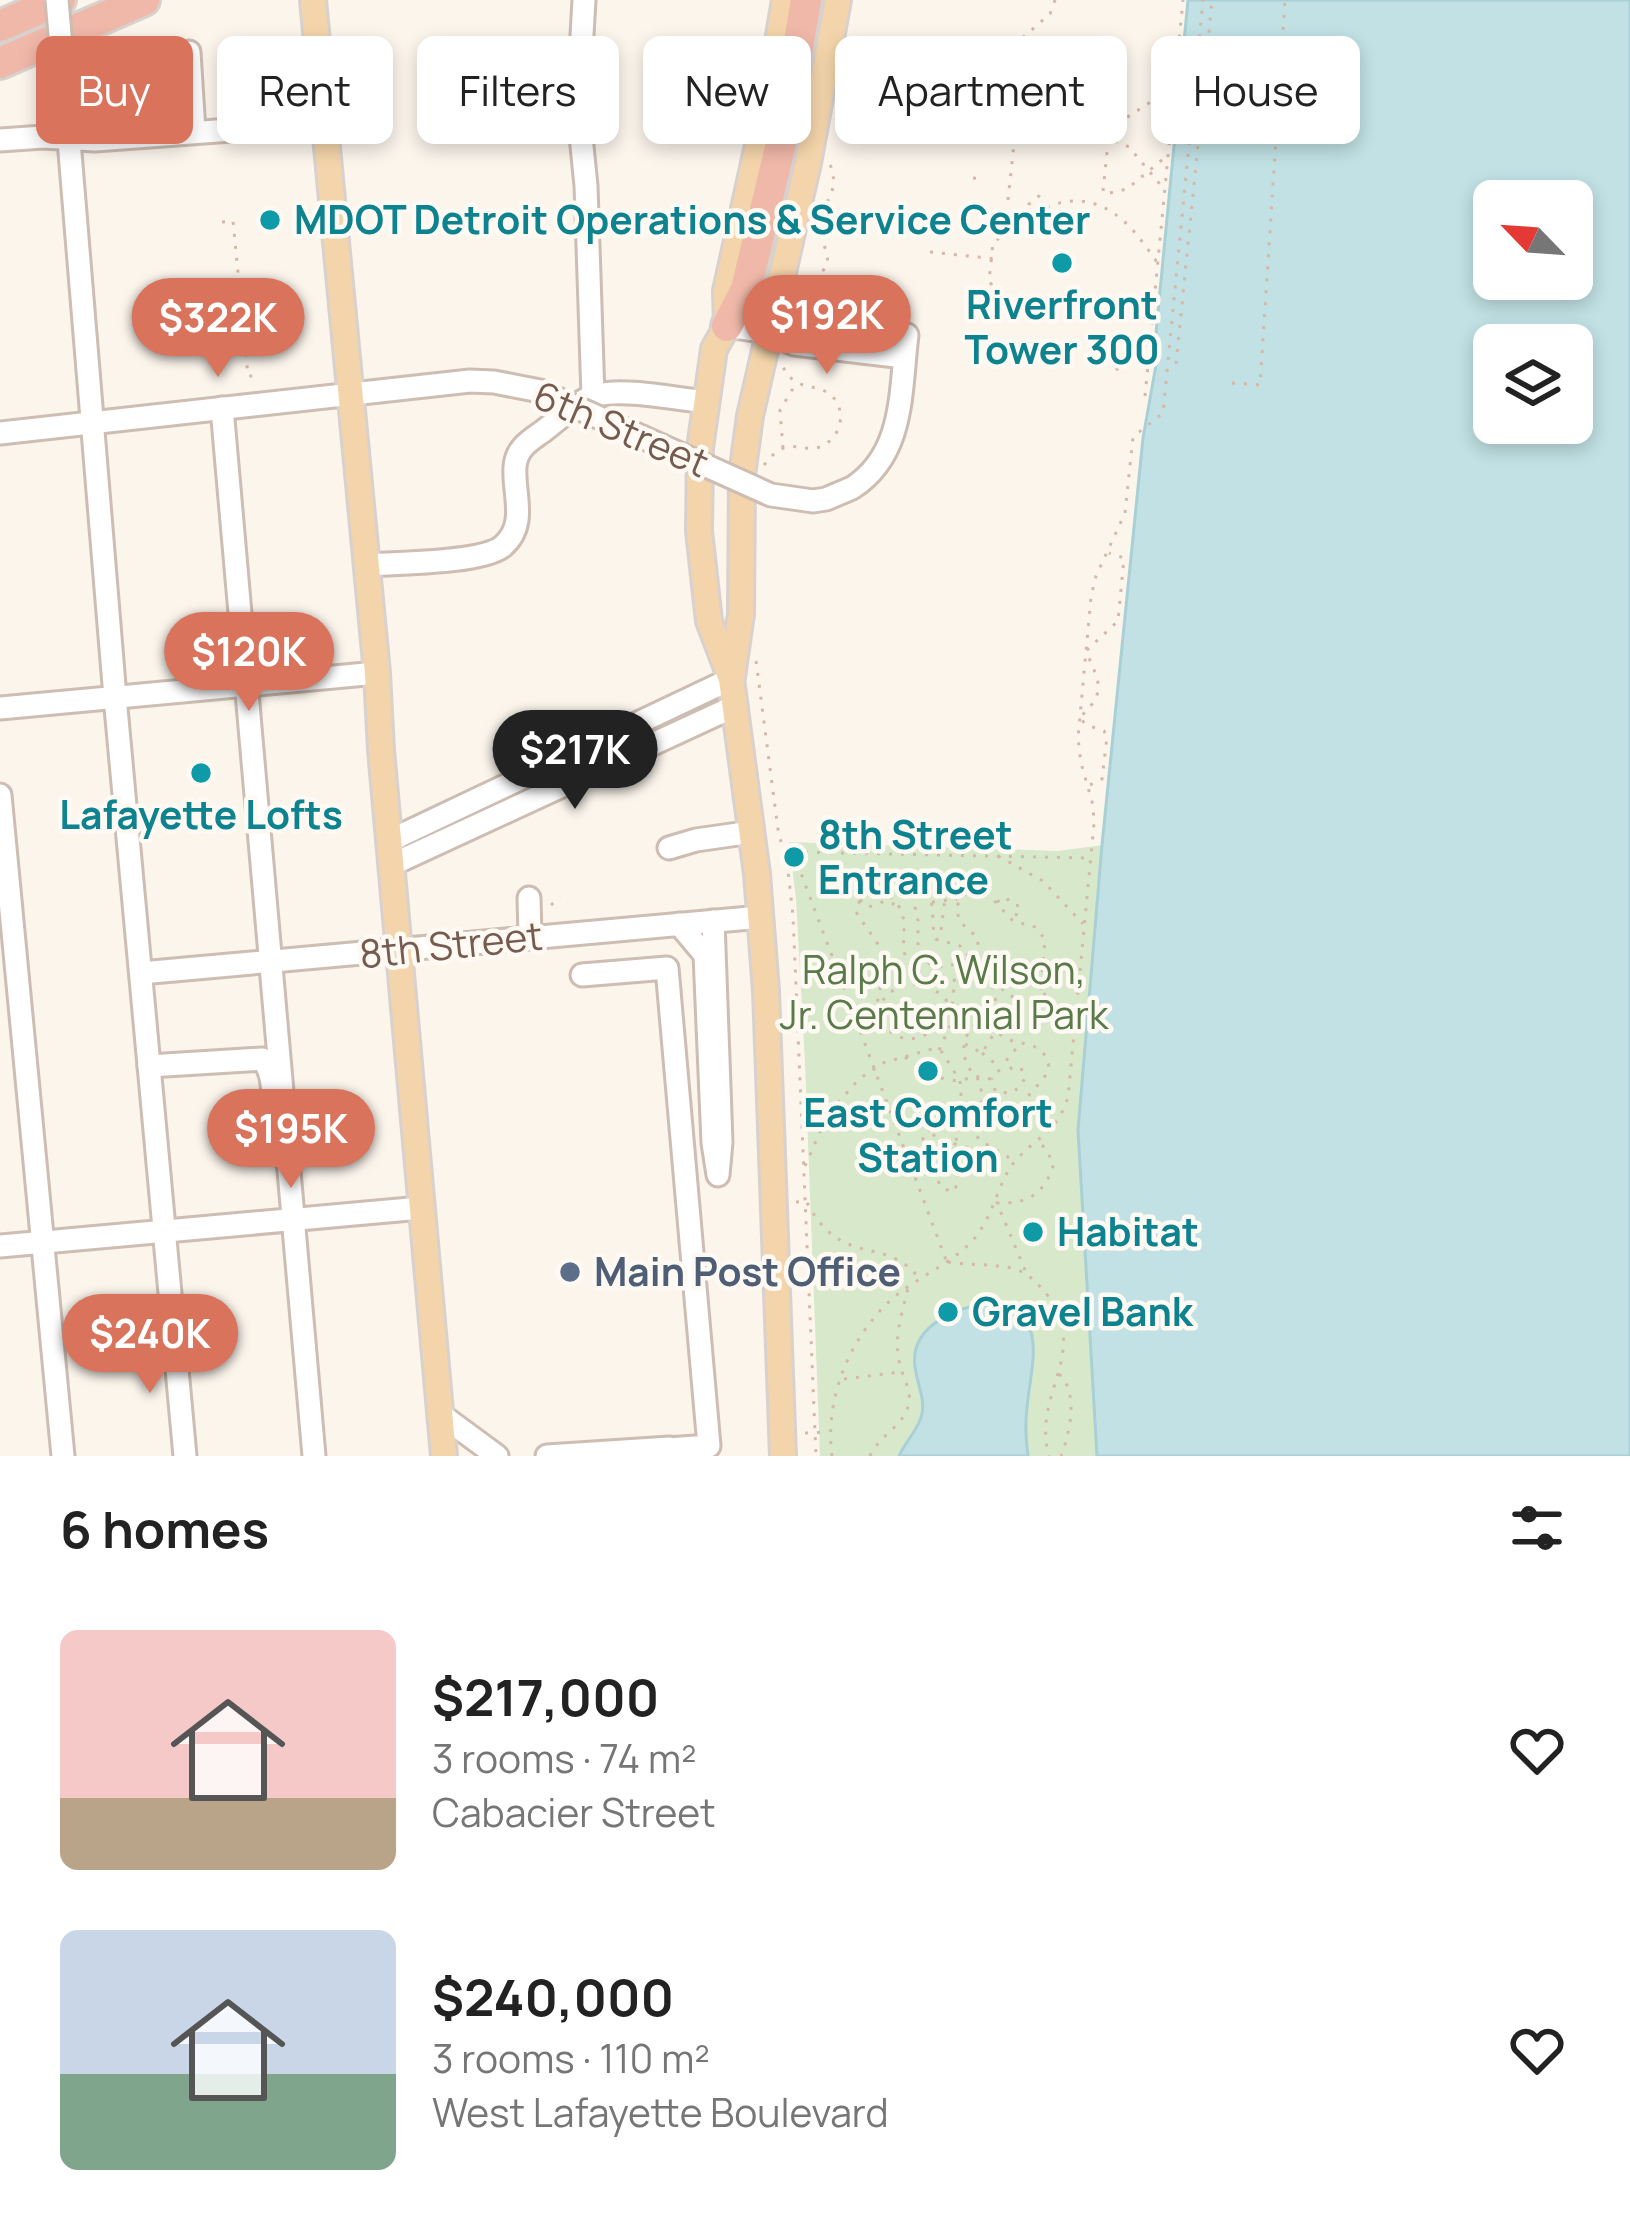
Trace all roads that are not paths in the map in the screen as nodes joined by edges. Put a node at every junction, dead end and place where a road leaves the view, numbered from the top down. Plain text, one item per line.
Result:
1 (58, 0) edge
2 (143, 0) edge
3 (313, 0) edge
4 (584, 0) edge
5 (785, 0) edge
6 (806, 0) edge
7 (838, 0) edge
8 (0, 26) edge
9 (61, 36) edge
10 (317, 36) edge
11 (0, 63) edge
12 (193, 115) edge
13 (217, 130) edge
14 (194, 131) joint
15 (36, 137) edge
16 (0, 140) edge
17 (70, 144) edge
18 (327, 144) edge
19 (727, 326) junction
20 (768, 332) junction
21 (712, 368) junction
22 (351, 394) junction
23 (593, 396) junction
24 (707, 402) junction
25 (222, 408) junction
26 (94, 423) junction
27 (0, 434) edge
28 (751, 473) junction
29 (367, 565) junction
30 (377, 673) junction
31 (731, 680) junction
32 (247, 685) junction
33 (115, 697) junction
34 (735, 706) junction
35 (0, 708) edge
36 (0, 795) edge
37 (752, 832) junction
38 (669, 848) dead end
39 (390, 853) junction
40 (529, 898) dead end
41 (761, 917) junction
42 (713, 921) junction
43 (679, 924) junction
44 (530, 937) junction
45 (399, 950) junction
46 (270, 962) junction
47 (141, 973) junction
48 (582, 975) dead end
49 (149, 1066) junction
50 (268, 1119) dead end
51 (718, 1175) junction
52 (687, 1195) junction
53 (422, 1208) junction
54 (293, 1219) junction
55 (165, 1230) junction
56 (42, 1242) junction
57 (0, 1246) edge
58 (440, 1414) junction
59 (667, 1449) junction
60 (63, 1456) edge
61 (185, 1456) edge
62 (314, 1456) edge
63 (444, 1456) edge
64 (496, 1456) edge
65 (547, 1456) edge
66 (632, 1456) edge
67 (783, 1456) edge

1 - 8 highway
1 - 9 street, bridge
2 - 11 highway
3 - 10 main road
4 - 23 street
5 - 19 main road
6 - 19 highway
7 - 20 main road
12 - 14 street
13 - 14 street
15 - 16 street
17 - 26 street
18 - 22 main road
19 - 20 street
19 - 21 main road
20 - 22 street, 6th Street, bridge
20 - 28 main road
21 - 24 main road
21 - 28 main road
22 - 25 street, 6th Street
22 - 29 main road
23 - 24 street
23 - 29 street
24 - 31 main road
25 - 26 street, 6th Street
25 - 32 street
26 - 27 street, 6th Street
26 - 33 street
28 - 31 main road
29 - 30 main road
30 - 32 street
30 - 39 main road
31 - 34 main road
31 - 39 street
32 - 33 street
32 - 46 street
33 - 35 street
33 - 47 street
34 - 37 main road
34 - 39 street
36 - 56 street
37 - 38 street
37 - 41 main road
39 - 45 main road
40 - 44 street
41 - 42 street, 8th Street
41 - 67 main road
42 - 43 street, 8th Street
42 - 51 street
43 - 44 street, 8th Street
43 - 51 street
44 - 45 street, 8th Street
45 - 46 street, 8th Street
45 - 53 main road
46 - 47 street, 8th Street
46 - 54 street
47 - 49 street
48 - 52 street
49 - 50 street
49 - 55 street
51 - 52 street
52 - 59 street
53 - 54 street
53 - 58 main road
54 - 55 street
54 - 62 street
55 - 56 street
55 - 61 street
56 - 57 street
56 - 60 street
58 - 63 main road
58 - 64 street
59 - 65 street
59 - 66 street

